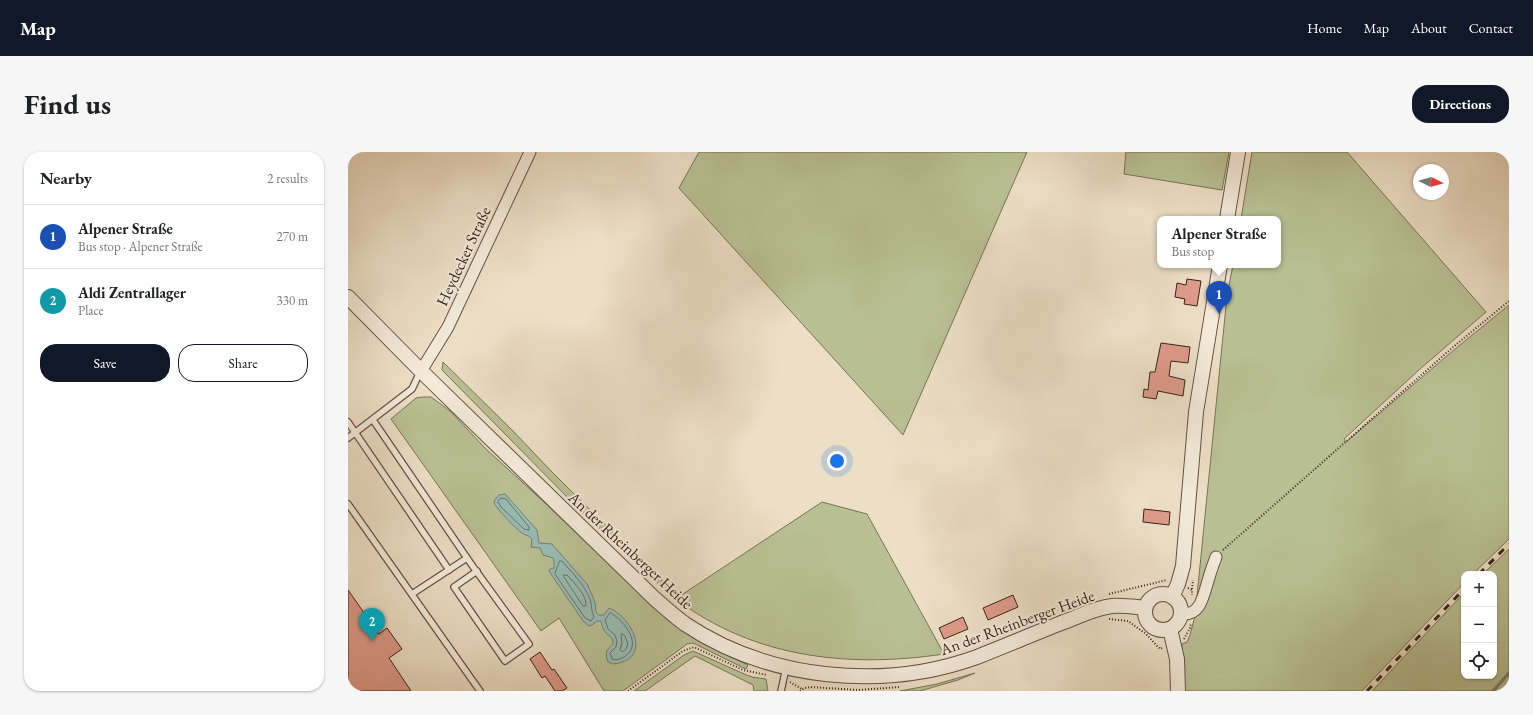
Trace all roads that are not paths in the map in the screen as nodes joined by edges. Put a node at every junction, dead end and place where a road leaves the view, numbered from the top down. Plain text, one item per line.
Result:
1 (530, 152) edge
2 (1238, 152) edge
3 (1227, 216) edge
4 (1220, 268) edge
5 (348, 296) edge
6 (421, 371) junction
7 (373, 420) junction
8 (348, 422) edge
9 (356, 433) junction
10 (348, 438) edge
11 (348, 504) edge
12 (1216, 557) road end
13 (467, 558) junction
14 (449, 570) junction
15 (477, 571) junction
16 (412, 594) junction
17 (1172, 597) junction
18 (1146, 608) junction
19 (1186, 613) junction
20 (1170, 629) junction
21 (785, 674) junction
22 (480, 691) edge
23 (781, 691) edge
24 (1178, 691) edge

1 - 6 street, Heydecker Straße
2 - 3 street
4 - 17 street
5 - 6 street, An der Rheinberger Heide
6 - 7 lane
6 - 21 street, An der Rheinberger Heide
7 - 9 lane
7 - 13 lane
8 - 9 lane
9 - 10 lane
9 - 14 lane
11 - 16 lane
12 - 19 street
13 - 14 lane
13 - 15 lane
14 - 16 lane
15 - 15 lane
16 - 22 lane
17 - 18 street
17 - 19 street
18 - 20 street
18 - 21 street, An der Rheinberger Heide
19 - 20 street
20 - 24 street
21 - 23 lane

